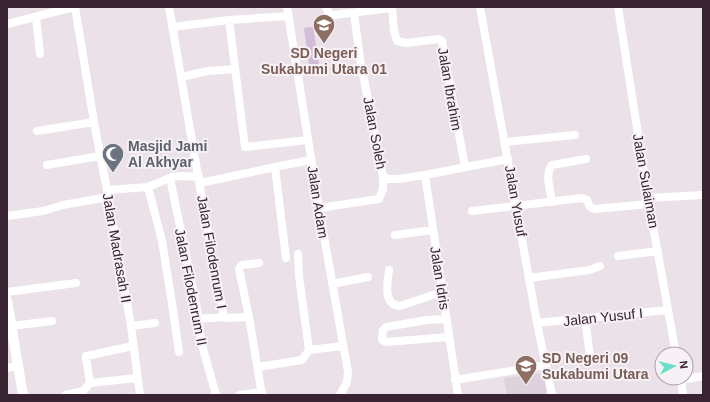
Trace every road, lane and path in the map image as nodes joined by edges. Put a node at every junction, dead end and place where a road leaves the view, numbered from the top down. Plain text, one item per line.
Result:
1 (74, 7) edge
2 (169, 7) edge
3 (287, 7) edge
4 (326, 7) edge
5 (480, 7) edge
6 (618, 7) edge
7 (392, 8) edge
8 (354, 13) junction
9 (289, 16) junction
10 (36, 17) junction
11 (229, 20) junction
12 (7, 24) edge
13 (172, 27) junction
14 (40, 54) dead end
15 (235, 69) junction
16 (181, 76) junction
17 (94, 122) junction
18 (38, 131) dead end
19 (575, 135) dead end
20 (308, 140) junction
21 (505, 142) junction
22 (100, 156) junction
23 (508, 158) junction
24 (586, 159) dead end
25 (312, 160) junction
26 (47, 165) dead end
27 (275, 167) junction
28 (465, 167) junction
29 (425, 175) junction
30 (383, 176) junction
31 (170, 178) junction
32 (199, 180) junction
33 (148, 187) junction
34 (108, 194) junction
35 (703, 195) edge
36 (649, 201) junction
37 (552, 202) junction
38 (517, 206) junction
39 (319, 208) junction
40 (472, 211) dead end
41 (7, 216) edge
42 (433, 230) junction
43 (395, 235) dead end
44 (658, 251) junction
45 (298, 254) dead end
46 (618, 256) dead end
47 (286, 258) dead end
48 (259, 263) dead end
49 (600, 266) dead end
50 (389, 270) dead end
51 (368, 277) dead end
52 (529, 278) junction
53 (76, 283) dead end
54 (332, 284) junction
55 (7, 292) edge
56 (442, 292) junction
57 (7, 300) edge
58 (668, 310) junction
59 (224, 317) junction
60 (249, 317) junction
61 (585, 318) junction
62 (198, 319) junction
63 (446, 319) junction
64 (52, 321) dead end
65 (155, 323) dead end
66 (537, 323) junction
67 (11, 326) junction
68 (131, 326) junction
69 (400, 326) junction
70 (449, 337) junction
71 (401, 341) junction
72 (133, 346) junction
73 (343, 346) junction
74 (675, 346) edge
75 (309, 350) junction
76 (178, 352) dead end
77 (590, 357) dead end
78 (546, 365) junction
79 (18, 366) junction
80 (258, 367) junction
81 (7, 368) edge
82 (137, 378) junction
83 (90, 383) junction
84 (456, 386) edge
85 (262, 394) edge
86 (23, 395) edge
87 (66, 395) edge
88 (140, 395) edge
89 (216, 395) edge
90 (240, 395) edge
91 (340, 395) edge
92 (552, 395) edge

1 - 10 street
1 - 17 street, Jalan Madrasah II
2 - 13 street, Jalan Filodenrum I
3 - 9 street, Jalan Adam
4 - 8 street
5 - 21 street, Jalan Yusuf
6 - 36 street, Jalan Sulaiman
7 - 8 street
7 - 28 street, Jalan Ibrahim
8 - 30 street, Jalan Soleh
9 - 11 street
9 - 20 street, Jalan Adam
10 - 12 street
10 - 14 street
11 - 13 street
11 - 15 street
13 - 16 street, Jalan Filodenrum I
15 - 16 street
15 - 20 street
16 - 32 street, Jalan Filodenrum I
17 - 18 street
17 - 22 street, Jalan Madrasah II
19 - 21 street
20 - 25 street, Jalan Adam
21 - 23 street, Jalan Yusuf
22 - 26 street
22 - 34 street, Jalan Madrasah II
23 - 28 street, Jalan Soleh
23 - 38 street, Jalan Yusuf
24 - 37 street
25 - 27 street
25 - 39 street, Jalan Adam
27 - 32 street
27 - 47 street
28 - 29 street, Jalan Soleh
29 - 30 street, Jalan Soleh
29 - 42 street, Jalan Idris
30 - 39 street
31 - 32 street
31 - 33 street
31 - 62 street, Jalan Filodenrum II
32 - 59 street, Jalan Filodenrum I
33 - 34 street
33 - 76 street
34 - 41 street
34 - 68 street, Jalan Madrasah II
35 - 36 street
36 - 37 street
36 - 44 street, Jalan Sulaiman
37 - 38 street
38 - 40 street
38 - 52 street, Jalan Yusuf
39 - 54 street, Jalan Adam
42 - 43 street
42 - 56 street, Jalan Idris
44 - 46 street
44 - 58 street, Jalan Sulaiman
45 - 75 street
48 - 60 street
49 - 52 street
50 - 56 street
51 - 54 street
52 - 66 street, Jalan Yusuf
53 - 55 street
54 - 73 street, Jalan Adam
56 - 63 street, Jalan Idris
57 - 67 street
58 - 61 street, Jalan Yusuf I
58 - 74 street, Jalan Sulaiman
59 - 60 street, Jalan Filodenrum I
59 - 62 street
60 - 80 street
61 - 66 street, Jalan Yusuf I
61 - 77 street
62 - 89 street, Jalan Filodenrum II
63 - 69 street
63 - 70 street, Jalan Idris
64 - 67 street
65 - 68 street
66 - 78 street, Jalan Yusuf
67 - 79 street
68 - 72 street, Jalan Madrasah II
69 - 71 street
69 - 71 street
70 - 71 street
70 - 84 street, Jalan Idris
72 - 82 street, Jalan Madrasah II
72 - 83 street
73 - 75 street
73 - 91 street, Jalan Adam
75 - 80 street
78 - 84 street, Jalan Idris
78 - 92 street, Jalan Yusuf
79 - 81 street
79 - 86 street
80 - 85 street
82 - 83 street
82 - 88 street, Jalan Madrasah II
83 - 87 street
85 - 90 street

